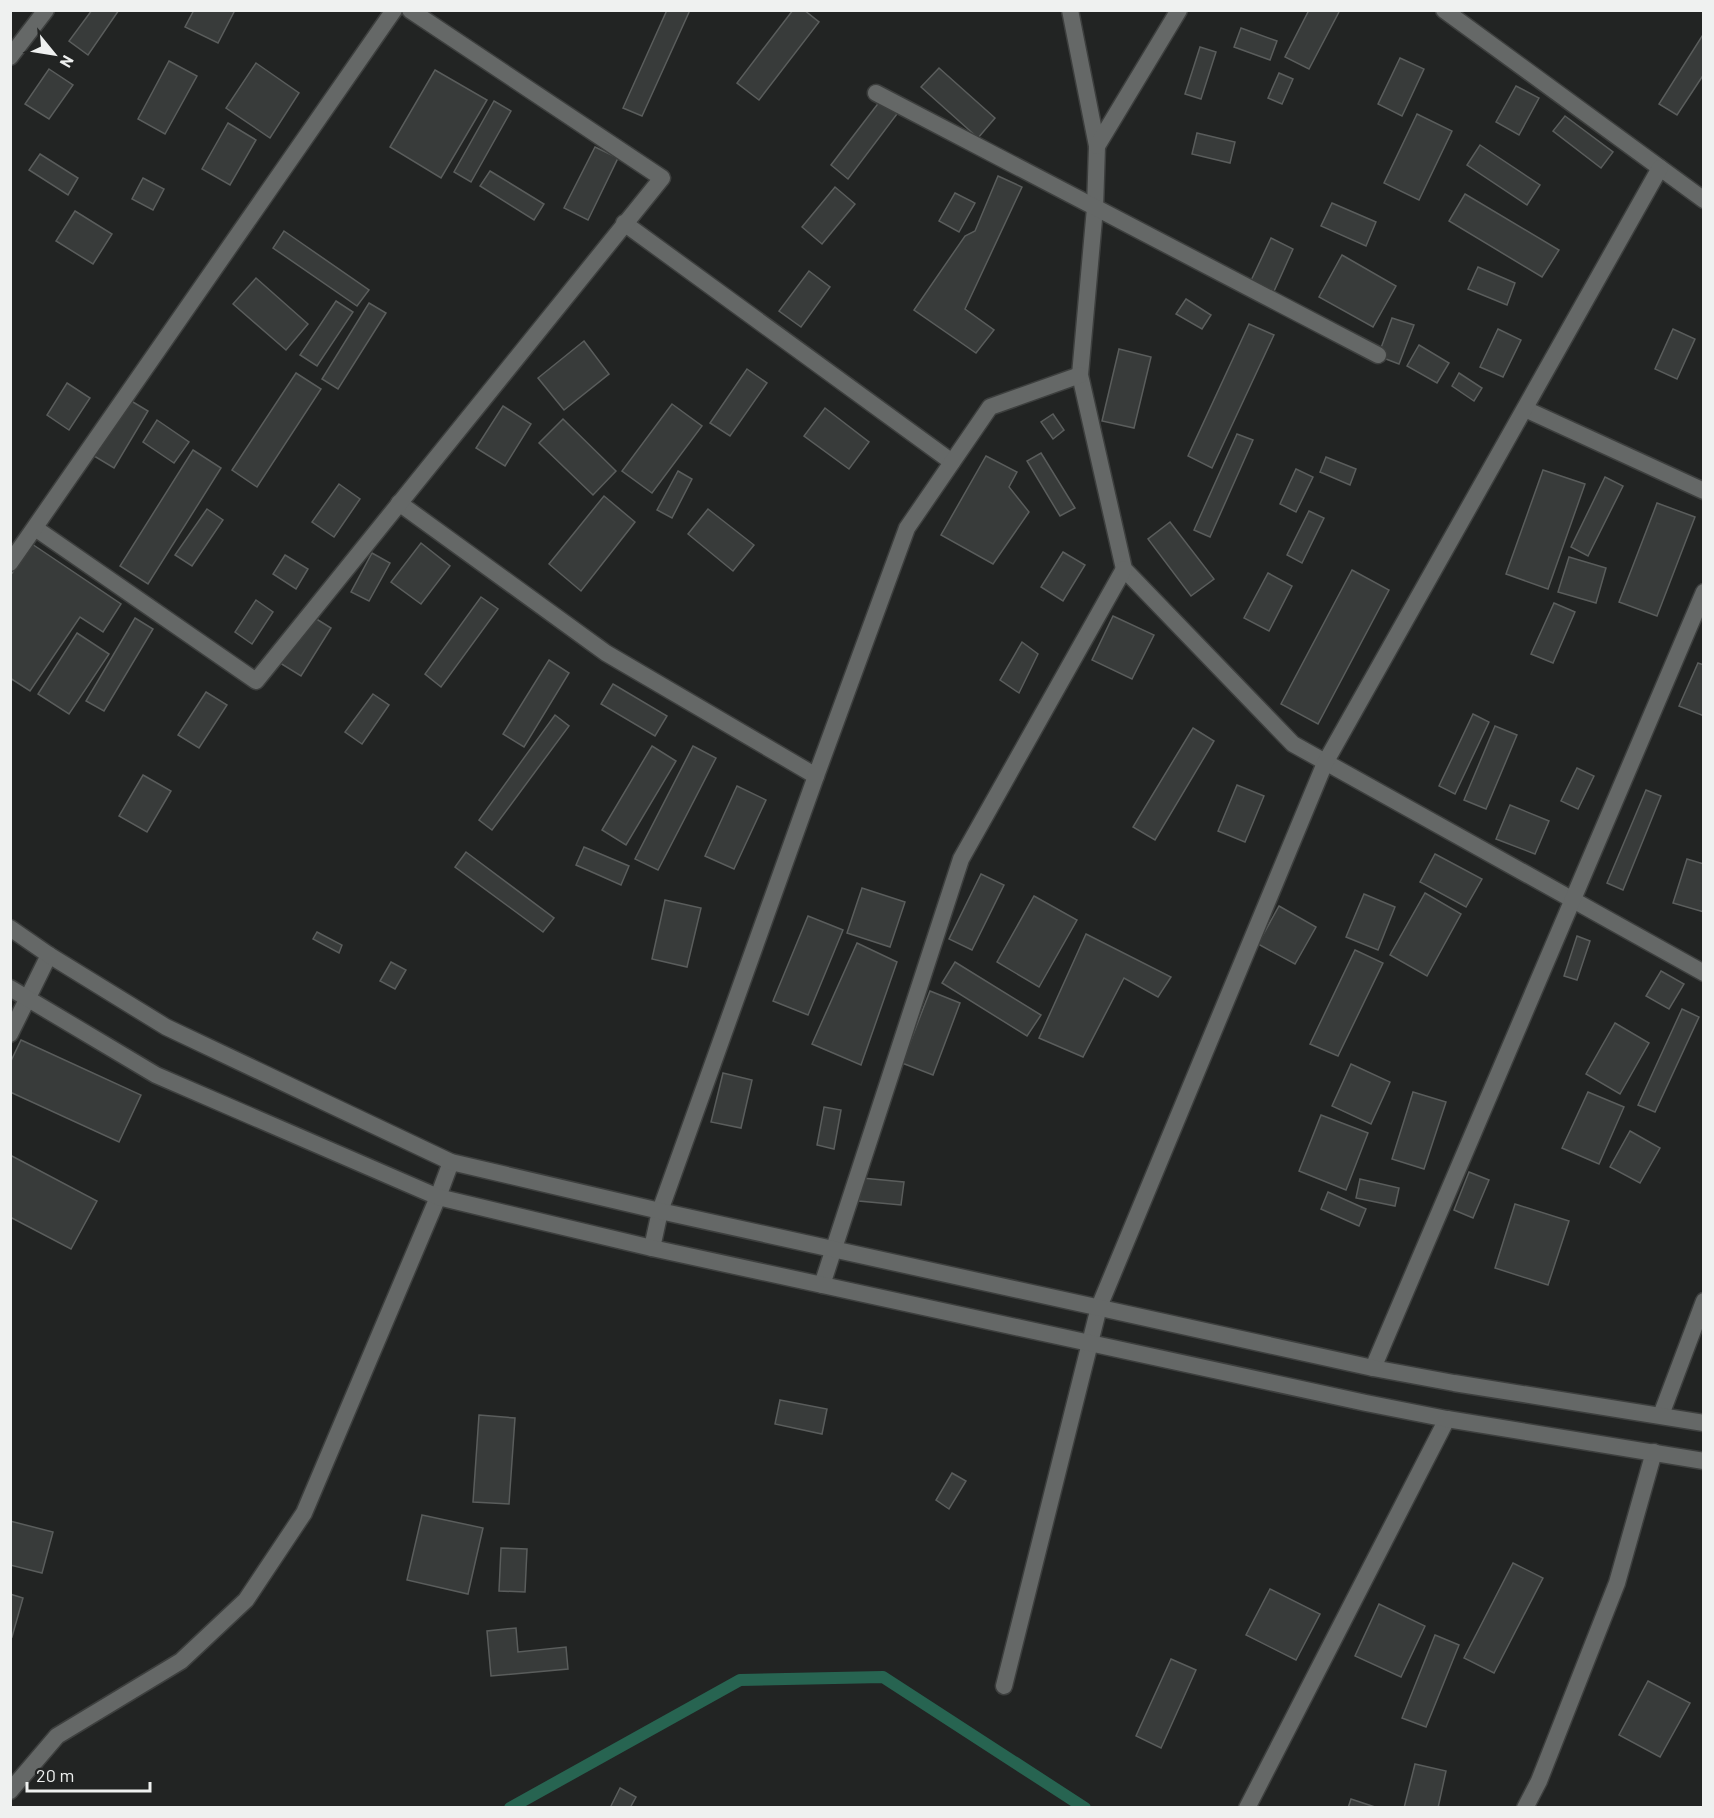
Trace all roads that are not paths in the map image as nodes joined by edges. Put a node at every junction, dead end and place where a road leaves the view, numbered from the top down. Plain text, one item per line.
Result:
1 (46, 10) edge
2 (394, 10) edge
3 (410, 10) edge
4 (1070, 10) edge
5 (1179, 10) edge
6 (1444, 10) edge
7 (10, 57) edge
8 (876, 93) dead end
9 (1097, 146) junction
10 (1660, 168) junction
11 (1704, 200) edge
12 (1095, 208) junction
13 (624, 223) junction
14 (1378, 355) dead end
15 (1080, 375) junction
16 (1525, 409) junction
17 (952, 462) junction
18 (1704, 491) edge
19 (399, 503) junction
20 (35, 528) junction
21 (16, 544) edge
22 (10, 563) edge
23 (1124, 569) junction
24 (1704, 592) edge
25 (1325, 763) junction
26 (816, 776) junction
27 (1573, 900) junction
28 (10, 928) edge
29 (49, 955) junction
30 (1704, 973) edge
31 (10, 988) edge
32 (27, 1000) junction
33 (10, 1034) edge
34 (451, 1162) junction
35 (438, 1197) junction
36 (660, 1211) junction
37 (652, 1248) junction
38 (834, 1250) junction
39 (822, 1285) junction
40 (1704, 1302) edge
41 (1099, 1308) junction
42 (1090, 1343) junction
43 (1373, 1368) junction
44 (1661, 1415) junction
45 (1447, 1419) junction
46 (1704, 1423) edge
47 (1654, 1452) junction
48 (1704, 1461) edge
49 (1004, 1686) dead end
50 (10, 1791) edge
51 (1247, 1808) edge
52 (1526, 1808) edge

1 - 7 street
2 - 20 street
3 - 13 street
4 - 9 street
5 - 9 street
6 - 10 street
8 - 12 street
9 - 12 street
10 - 11 street
10 - 16 street
12 - 14 street
12 - 15 street
13 - 17 street
13 - 19 street
15 - 17 street
15 - 23 street
16 - 18 street
16 - 25 street
17 - 26 street
19 - 20 street
19 - 26 street
20 - 21 street
21 - 22 street
23 - 25 street
23 - 38 street
24 - 27 street
25 - 27 street
25 - 41 street
26 - 36 street
27 - 30 street
27 - 43 street
28 - 29 street
29 - 32 street
29 - 34 street
31 - 32 street
32 - 33 street
32 - 35 street
34 - 35 street
34 - 36 street
35 - 37 street
35 - 50 street
36 - 37 street
36 - 38 street
37 - 39 street
38 - 39 street
38 - 41 street
39 - 42 street
40 - 44 street
41 - 42 street
41 - 43 street
42 - 45 street
42 - 49 street
43 - 44 street
44 - 46 street
45 - 47 street
45 - 51 street
47 - 48 street
47 - 52 street

